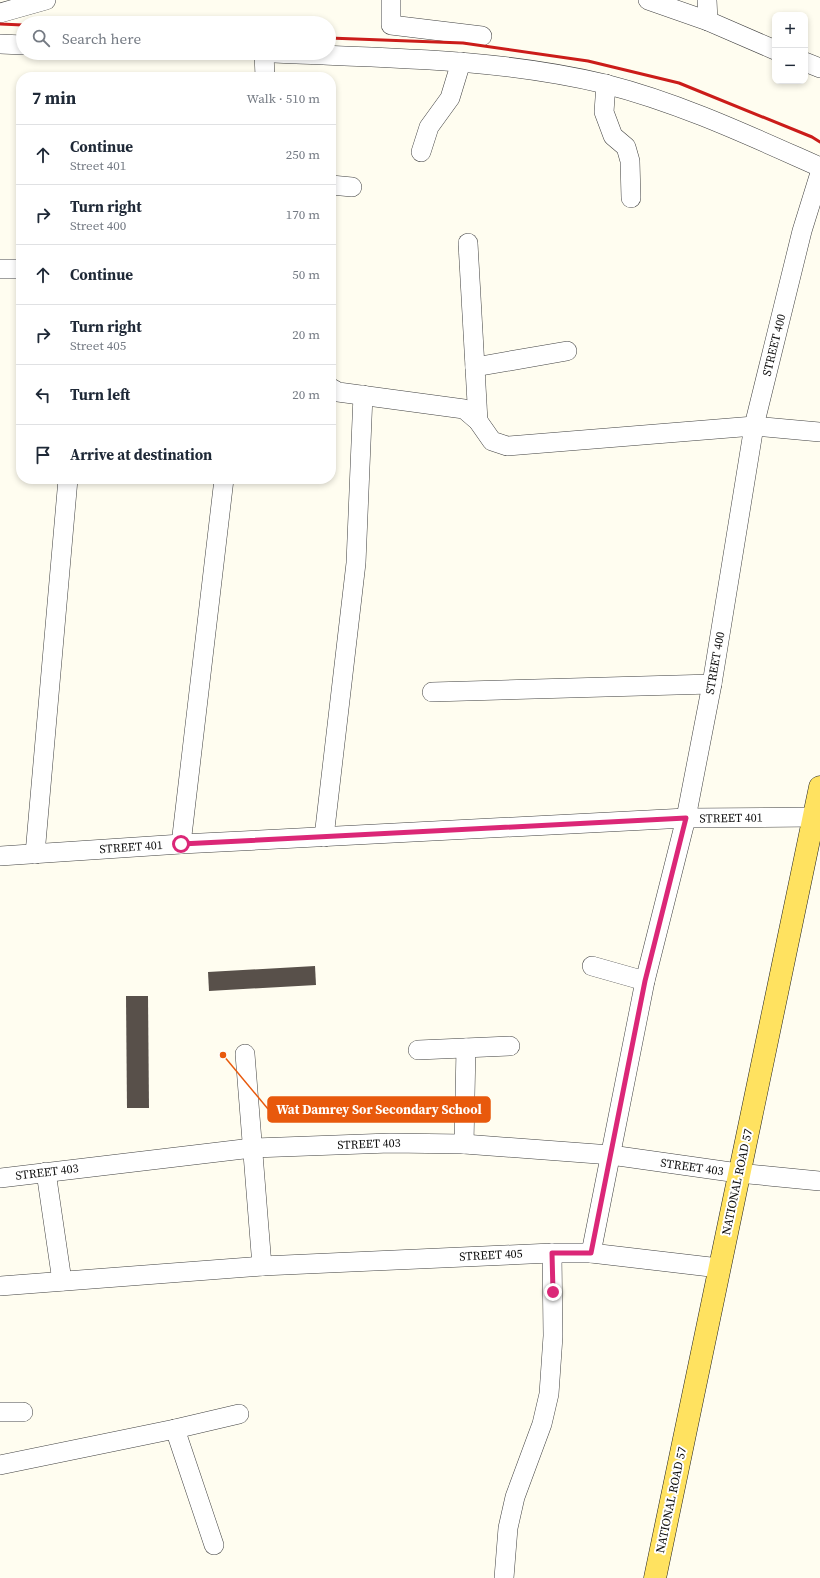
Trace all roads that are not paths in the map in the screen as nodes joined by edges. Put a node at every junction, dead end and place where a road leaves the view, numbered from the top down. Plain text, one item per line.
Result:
1 (46, 0) edge
2 (391, 0) edge
3 (648, 0) edge
4 (707, 0) edge
5 (0, 14) edge
6 (708, 21) junction
7 (482, 36) dead end
8 (0, 44) edge
9 (16, 44) edge
10 (772, 49) edge
11 (336, 56) edge
12 (264, 60) edge
13 (461, 62) junction
14 (808, 63) edge
15 (820, 68) edge
16 (265, 72) edge
17 (606, 84) junction
18 (421, 152) dead end
19 (820, 167) edge
20 (820, 173) edge
21 (336, 185) edge
22 (352, 187) dead end
23 (631, 198) dead end
24 (468, 243) dead end
25 (0, 269) edge
26 (16, 269) edge
27 (566, 351) dead end
28 (475, 367) junction
29 (336, 391) edge
30 (363, 395) junction
31 (478, 421) junction
32 (754, 426) junction
33 (820, 432) edge
34 (68, 484) edge
35 (223, 484) edge
36 (712, 684) junction
37 (432, 692) dead end
38 (820, 787) edge
39 (814, 817) junction
40 (686, 818) junction
41 (324, 838) junction
42 (181, 844) junction
43 (35, 854) junction
44 (0, 856) edge
45 (592, 966) dead end
46 (645, 981) junction
47 (510, 1046) dead end
48 (466, 1048) junction
49 (418, 1050) dead end
50 (245, 1054) dead end
51 (464, 1144) junction
52 (252, 1148) junction
53 (611, 1155) junction
54 (46, 1172) junction
55 (738, 1174) junction
56 (0, 1178) edge
57 (820, 1181) edge
58 (552, 1253) junction
59 (591, 1253) junction
60 (262, 1266) junction
61 (720, 1268) junction
62 (62, 1282) junction
63 (0, 1286) edge
64 (0, 1412) edge
65 (23, 1412) dead end
66 (238, 1414) dead end
67 (175, 1429) junction
68 (0, 1465) edge
69 (214, 1545) dead end
70 (504, 1578) edge
71 (655, 1578) edge

1 - 5 street
2 - 7 street
3 - 6 street
4 - 6 street
6 - 10 street
8 - 9 street
11 - 13 street
12 - 16 street
13 - 17 street
13 - 18 street
14 - 15 street
17 - 19 street
17 - 23 street
20 - 32 street, STREET 400
21 - 22 street
24 - 28 street
25 - 26 street
27 - 28 street
28 - 31 street
29 - 30 street
30 - 31 street
30 - 41 street
31 - 32 street
32 - 33 street
32 - 36 street, STREET 400
34 - 43 street
35 - 42 street
36 - 37 street
36 - 40 street, STREET 400
38 - 39 main road, NATIONAL ROAD 57
39 - 40 street, STREET 401
39 - 55 main road, NATIONAL ROAD 57
40 - 41 street, STREET 401
40 - 46 street, STREET 400
41 - 42 street, STREET 401
42 - 43 street, STREET 401
43 - 44 street, STREET 401
45 - 46 street
46 - 53 street, STREET 400
47 - 48 street
48 - 49 street
48 - 51 street
50 - 52 street
51 - 52 street, STREET 403
51 - 53 street, STREET 403
52 - 54 street, STREET 403
52 - 60 street
53 - 55 street, STREET 403
53 - 59 street, STREET 400
54 - 56 street, STREET 403
54 - 62 street
55 - 57 street, STREET 403
55 - 61 main road, NATIONAL ROAD 57
58 - 59 street, STREET 405
58 - 60 street, STREET 405
58 - 70 street
59 - 61 street, STREET 405
60 - 62 street, STREET 405
61 - 71 main road, NATIONAL ROAD 57
62 - 63 street, STREET 405
64 - 65 street
66 - 67 street
67 - 68 street
67 - 69 street

